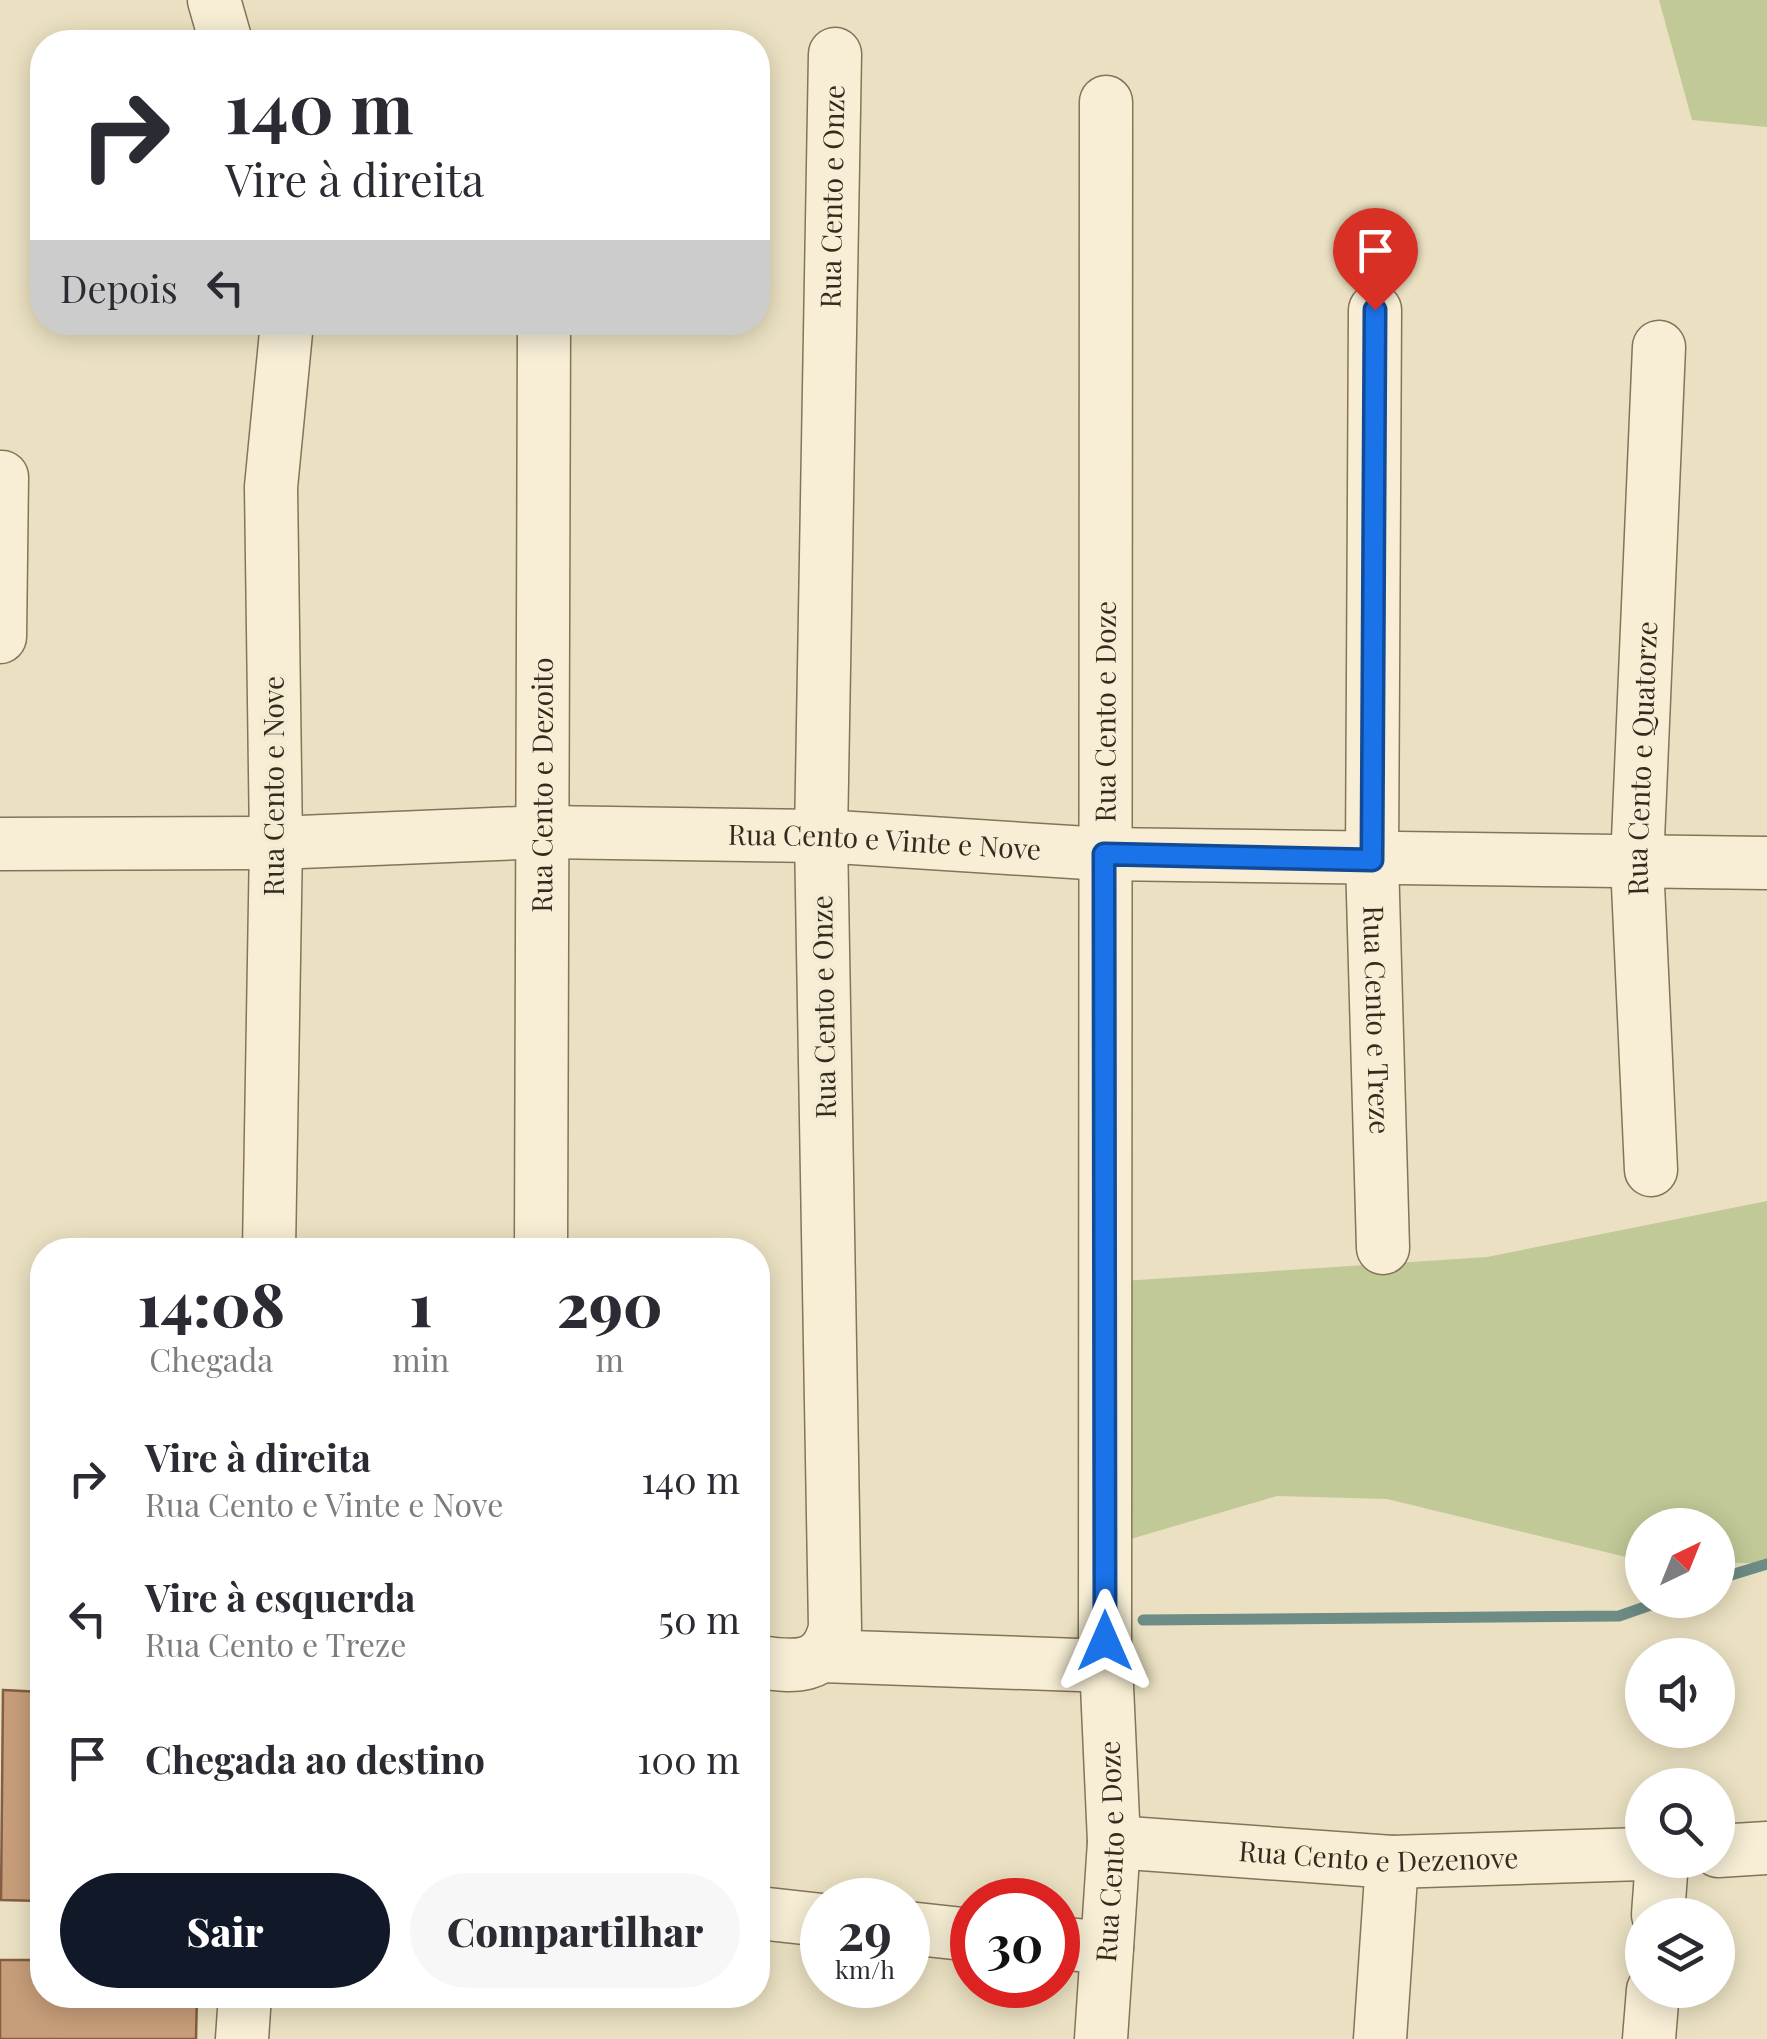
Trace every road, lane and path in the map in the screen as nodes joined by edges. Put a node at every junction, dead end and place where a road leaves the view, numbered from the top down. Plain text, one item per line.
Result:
1 (214, 0) edge
2 (223, 30) edge
3 (836, 54) dead end
4 (1106, 102) dead end
5 (1375, 310) dead end
6 (286, 335) edge
7 (544, 335) edge
8 (1659, 347) dead end
9 (2, 476) edge
10 (0, 637) edge
11 (544, 832) junction
12 (821, 836) junction
13 (0, 844) edge
14 (276, 844) junction
15 (1104, 854) junction
16 (1372, 860) junction
17 (1767, 862) edge
18 (1637, 863) junction
19 (1651, 1170) dead end
20 (269, 1238) edge
21 (541, 1238) edge
22 (1383, 1248) dead end
23 (822, 1656) junction
24 (770, 1664) edge
25 (1106, 1666) junction
26 (1114, 1842) junction
27 (1767, 1848) edge
28 (1735, 1850) edge
29 (1625, 1855) edge
30 (1392, 1862) junction
31 (770, 1915) edge
32 (800, 1918) edge
33 (1082, 1945) edge
34 (244, 2008) edge
35 (1652, 2008) edge
36 (242, 2039) edge
37 (1101, 2039) edge
38 (1380, 2039) edge
39 (1650, 2039) edge

1 - 2 street
3 - 12 street, Rua Cento e Onze
4 - 15 street, Rua Cento e Doze
5 - 16 street, Rua Cento e Treze
6 - 14 street, Rua Cento e Nove
7 - 11 street, Rua Cento e Dezoito
8 - 18 street, Rua Cento e Quatorze
9 - 10 street
11 - 12 street, Rua Cento e Vinte e Nove
11 - 14 street, Rua Cento e Vinte e Nove
11 - 21 street, Rua Cento e Dezoito
12 - 15 street, Rua Cento e Vinte e Nove
12 - 23 street, Rua Cento e Onze
13 - 14 street, Rua Cento e Vinte e Nove
14 - 20 street, Rua Cento e Nove
15 - 16 street, Rua Cento e Vinte e Nove
15 - 25 street, Rua Cento e Doze
16 - 18 street, Rua Cento e Vinte e Nove
16 - 22 street, Rua Cento e Treze
17 - 18 street, Rua Cento e Vinte e Nove
18 - 19 street, Rua Cento e Quatorze
23 - 24 street
23 - 25 street
25 - 26 street, Rua Cento e Doze
26 - 30 street, Rua Cento e Dezenove
26 - 33 street, Rua Cento e Doze
27 - 28 street
29 - 30 street, Rua Cento e Dezenove
30 - 38 street
31 - 32 street
33 - 37 street, Rua Cento e Doze
34 - 36 street
35 - 39 street

